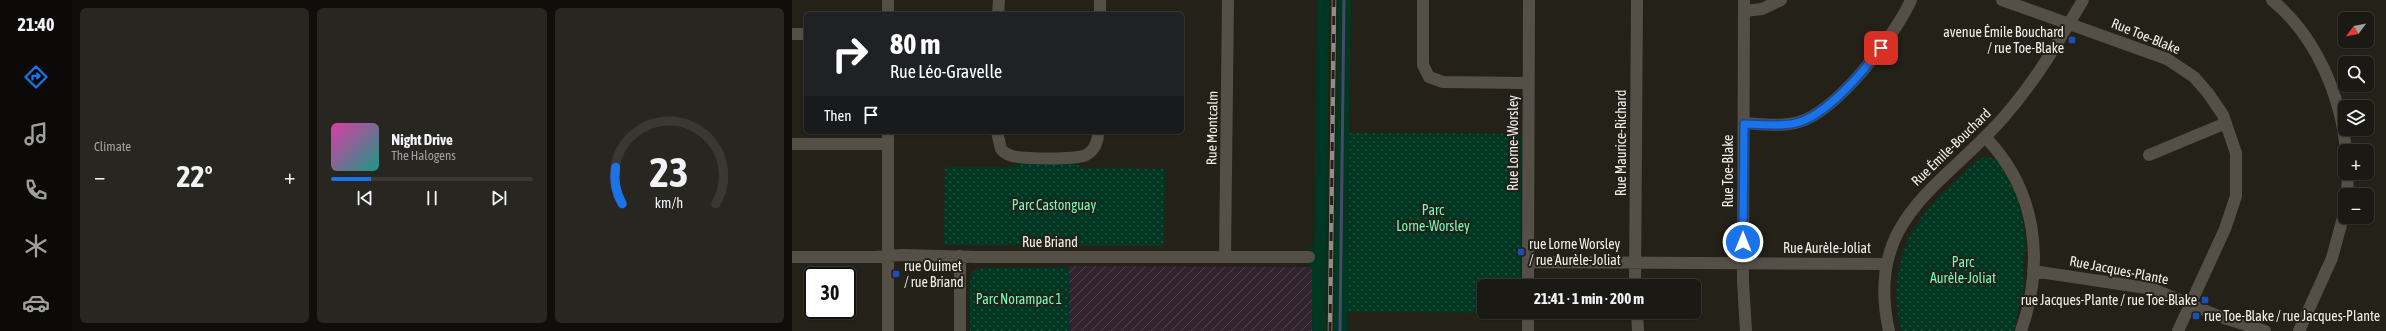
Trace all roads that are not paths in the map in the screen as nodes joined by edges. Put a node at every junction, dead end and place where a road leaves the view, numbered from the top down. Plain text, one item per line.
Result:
1 (888, 0) edge
2 (998, 0) edge
3 (1100, 0) edge
4 (1228, 0) edge
5 (1423, 0) edge
6 (1529, 0) edge
7 (1637, 0) edge
8 (1781, 0) edge
9 (1911, 0) edge
10 (2002, 0) edge
11 (2083, 0) edge
12 (2272, 0) edge
13 (1744, 6) edge
14 (888, 12) edge
15 (998, 12) edge
16 (1100, 12) edge
17 (2069, 24) junction
18 (792, 34) edge
19 (804, 34) edge
20 (1529, 83) junction
21 (2226, 123) junction
22 (1744, 124) junction
23 (997, 134) edge
24 (1097, 134) edge
25 (1985, 137) junction
26 (888, 138) edge
27 (792, 144) edge
28 (2345, 144) edge
29 (2149, 155) dead end
30 (2341, 224) edge
31 (888, 256) junction
32 (960, 256) junction
33 (792, 257) edge
34 (1225, 257) junction
35 (1309, 257) dead end
36 (1528, 262) junction
37 (1635, 262) junction
38 (1743, 262) junction
39 (1887, 264) junction
40 (2033, 271) junction
41 (1528, 279) edge
42 (1636, 279) edge
43 (2190, 303) junction
44 (1528, 319) edge
45 (1637, 319) edge
46 (888, 331) edge
47 (960, 331) edge
48 (1528, 331) edge
49 (1638, 331) edge
50 (1746, 331) edge
51 (1889, 331) edge
52 (2021, 331) edge
53 (2178, 331) edge
54 (2265, 331) edge
55 (2299, 331) edge

1 - 14 street
2 - 15 street
3 - 16 street
4 - 34 street, Rue Montcalm
5 - 20 street
6 - 20 street, Rue Lorne-Worsley
7 - 37 street, Rue Maurice-Richard
8 - 13 street, Rue Toe-Blake
9 - 22 street
10 - 17 street, Rue Toe-Blake
11 - 17 street, Rue Émile-Bouchard
12 - 28 street
13 - 22 street, Rue Toe-Blake
17 - 21 street, Rue Toe-Blake
17 - 25 street, Rue Émile-Bouchard
18 - 19 street
20 - 36 street, Rue Lorne-Worsley
21 - 29 street
21 - 43 street, Rue Toe-Blake
22 - 38 street, Rue Toe-Blake
23 - 24 street
25 - 39 street, Rue Émile-Bouchard
25 - 40 street
26 - 27 street
26 - 31 street
30 - 55 street
31 - 32 street, Rue Briand
31 - 33 street, Rue Briand
31 - 46 street
32 - 34 street, Rue Briand
32 - 47 street
34 - 35 street, Rue Briand
36 - 37 street, Rue Aurèle-Joliat
36 - 41 street, Rue Lorne-Worsley
37 - 38 street, Rue Aurèle-Joliat
37 - 42 street, Rue Maurice-Richard
38 - 39 street, Rue Aurèle-Joliat
38 - 50 street, Rue Toe-Blake
39 - 51 street, Rue Émile-Bouchard
40 - 43 street, Rue Jacques-Plante
40 - 52 street
43 - 53 street, Rue Toe-Blake
43 - 54 street, Rue Jacques-Plante
44 - 48 street
45 - 49 street

